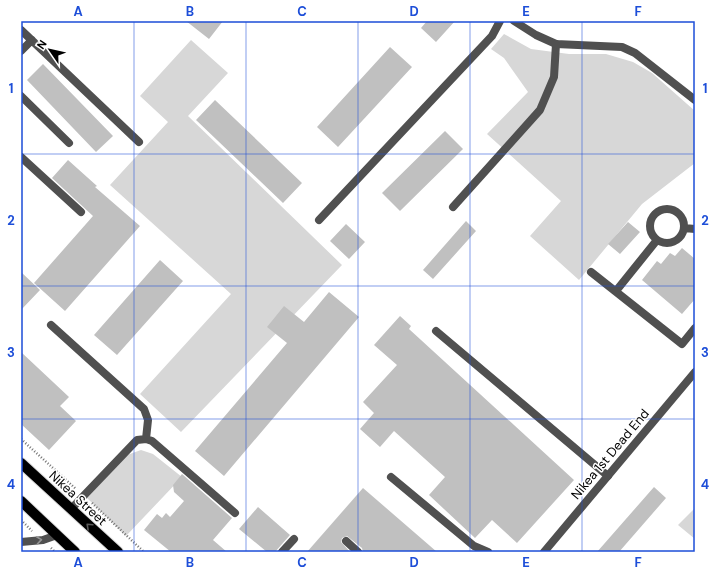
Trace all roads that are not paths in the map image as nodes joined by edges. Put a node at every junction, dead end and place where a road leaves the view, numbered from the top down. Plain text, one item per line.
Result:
1 (500, 21) edge
2 (514, 21) edge
3 (21, 30) edge
4 (32, 40) junction
5 (556, 44) junction
6 (21, 51) edge
7 (21, 96) edge
8 (695, 100) edge
9 (139, 142) dead end
10 (69, 143) dead end
11 (21, 157) edge
12 (452, 207) dead end
13 (81, 212) dead end
14 (319, 220) dead end
15 (684, 228) junction
16 (695, 229) edge
17 (657, 240) junction
18 (592, 272) dead end
19 (616, 291) junction
20 (52, 325) dead end
21 (695, 328) edge
22 (436, 331) dead end
23 (695, 372) edge
24 (146, 439) junction
25 (21, 462) edge
26 (608, 476) junction
27 (391, 477) dead end
28 (21, 501) edge
29 (71, 509) junction
30 (235, 514) dead end
31 (58, 536) junction
32 (294, 539) dead end
33 (346, 541) dead end
34 (21, 542) edge
35 (72, 551) edge
36 (118, 552) edge
37 (282, 552) edge
38 (358, 552) edge
39 (488, 552) edge
40 (544, 552) edge

1 - 14 street
2 - 5 street
3 - 4 street
4 - 6 street
4 - 9 street
5 - 8 street
5 - 12 street
7 - 10 street
11 - 13 street
15 - 16 street
15 - 17 street
15 - 17 street
17 - 19 street
18 - 19 street
19 - 21 street
20 - 24 street
22 - 26 street
23 - 26 street, Nikea 1st Dead End
24 - 29 street
24 - 30 street
25 - 29 main road, Nikea Street
26 - 40 street, Nikea 1st Dead End
27 - 39 street
28 - 31 main road
36 -> 29 main road, Nikea Street
34 -> 31 street
31 - 35 main road
32 - 37 street
33 - 38 street

